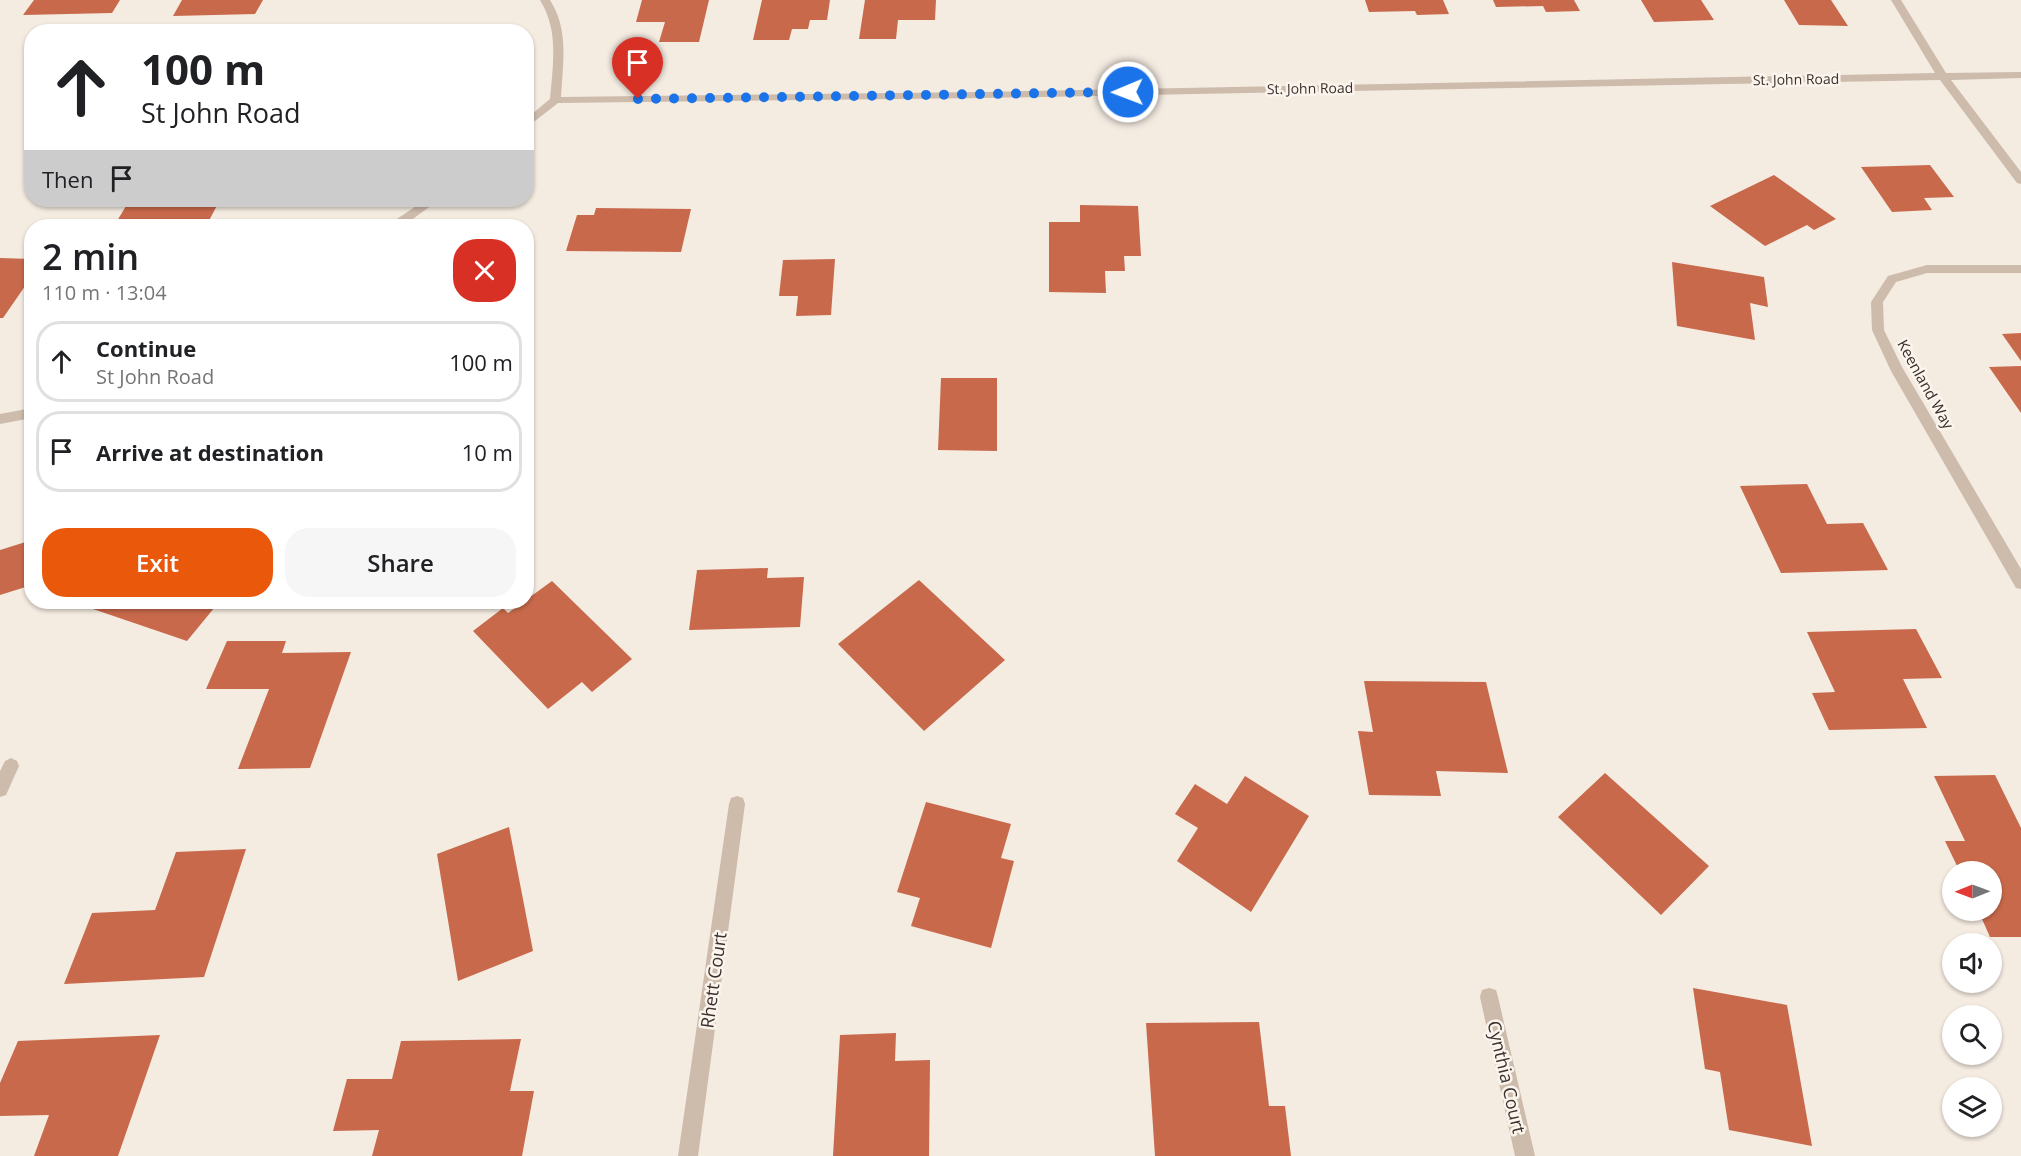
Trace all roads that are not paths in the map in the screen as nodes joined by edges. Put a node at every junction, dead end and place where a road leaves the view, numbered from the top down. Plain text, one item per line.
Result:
1 (545, 0) edge
2 (1896, 0) edge
3 (2021, 75) edge
4 (1943, 76) junction
5 (555, 100) junction
6 (534, 118) edge
7 (2021, 180) edge
8 (423, 207) edge
9 (405, 219) edge
10 (2021, 269) edge
11 (24, 414) edge
12 (0, 419) edge
13 (2021, 583) edge
14 (11, 766) dead end
15 (0, 789) edge
16 (737, 804) dead end
17 (1489, 997) dead end
18 (688, 1156) edge
19 (1525, 1156) edge

1 - 5 street
2 - 4 street
3 - 4 street, St. John Road
4 - 5 street, St. John Road
4 - 7 street
5 - 6 street
8 - 9 street
10 - 13 street, Keenland Way
11 - 12 street
14 - 15 street
16 - 18 street, Rhett Court
17 - 19 street, Cynthia Court

